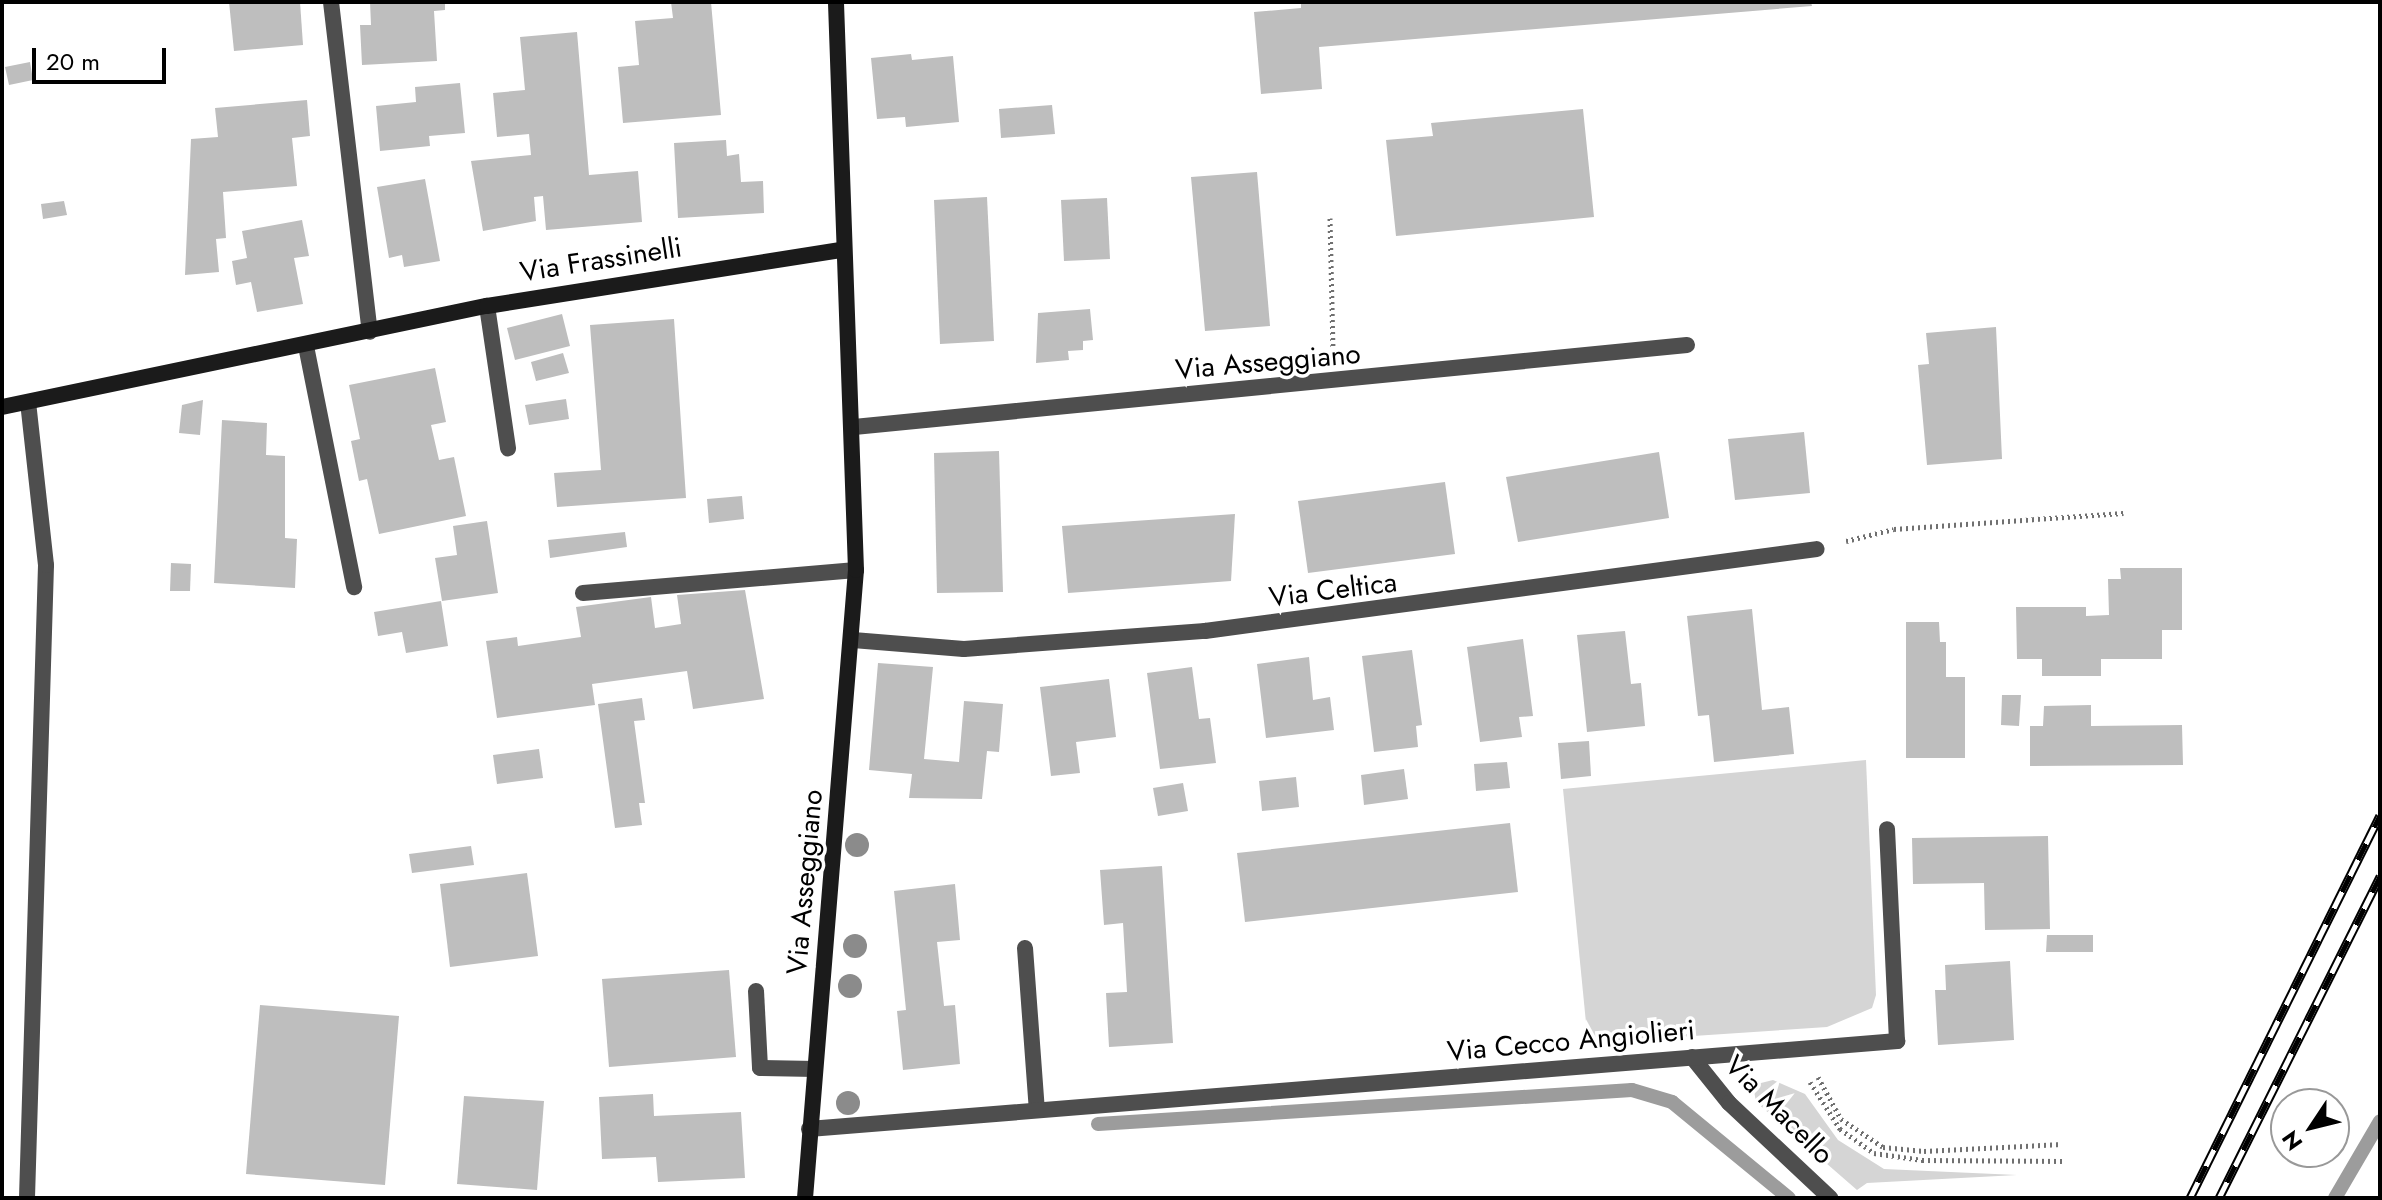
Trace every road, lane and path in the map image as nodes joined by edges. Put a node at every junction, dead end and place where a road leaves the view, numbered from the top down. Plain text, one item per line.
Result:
1 (331, 2) edge
2 (836, 2) edge
3 (1330, 218) dead end
4 (841, 250) junction
5 (487, 306) junction
6 (370, 332) junction
7 (1687, 345) dead end
8 (306, 346) junction
9 (1333, 383) junction
10 (28, 403) junction
11 (2, 407) edge
12 (854, 427) junction
13 (508, 448) dead end
14 (2123, 513) dead end
15 (1817, 549) joint
16 (856, 570) junction
17 (354, 587) dead end
18 (583, 593) dead end
19 (853, 640) junction
20 (1887, 829) dead end
21 (1025, 948) dead end
22 (756, 991) dead end
23 (1808, 1049) junction
24 (1692, 1057) junction
25 (815, 1069) junction
26 (1810, 1082) dead end
27 (1037, 1110) junction
28 (809, 1129) junction
29 (2062, 1144) dead end
30 (2062, 1161) dead end
31 (27, 1198) edge
32 (805, 1198) edge
33 (1830, 1198) edge

1 - 6 street
2 - 4 street, Via Asseggiano
3 - 9 path
4 - 5 street, Via Frassinelli
4 - 12 street, Via Asseggiano
5 - 6 street, Via Frassinelli
5 - 13 street
6 - 8 street, Via Frassinelli
7 - 9 street, Via Asseggiano
8 - 10 street, Via Frassinelli
8 - 17 street
9 - 12 street, Via Asseggiano
10 - 11 street, Via Frassinelli
10 - 31 street
12 - 16 street, Via Asseggiano
14 - 15 path
15 - 19 street, Via Celtica
16 - 18 street
16 - 19 street, Via Asseggiano
19 - 25 street, Via Asseggiano
20 - 23 street, Via Cecco Angiolieri
21 - 27 street
22 - 25 street
23 - 24 street, Via Cecco Angiolieri
23 - 29 path
24 - 27 street, Via Cecco Angiolieri
24 - 33 street, Via Macello
25 - 28 street, Via Asseggiano
26 - 30 path
27 - 28 street, Via Cecco Angiolieri
28 - 32 street, Via Asseggiano

